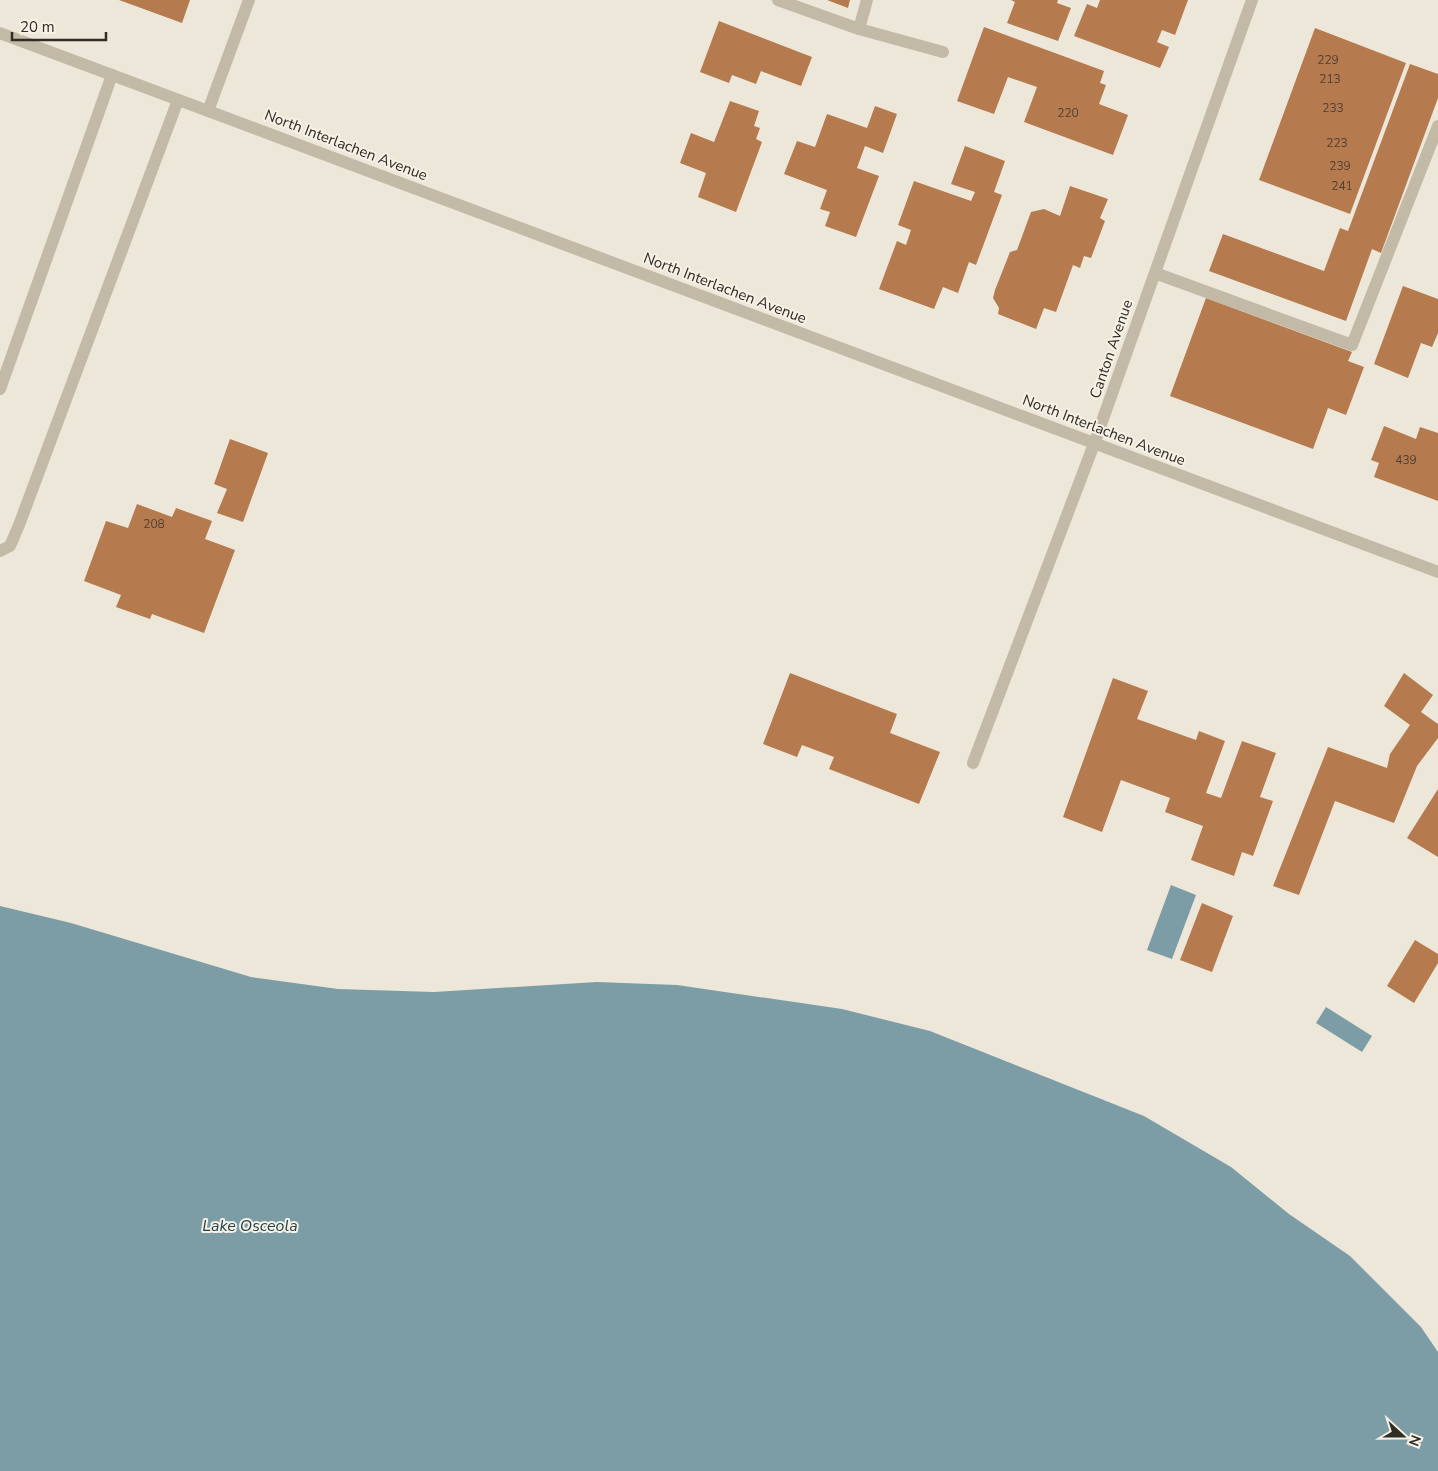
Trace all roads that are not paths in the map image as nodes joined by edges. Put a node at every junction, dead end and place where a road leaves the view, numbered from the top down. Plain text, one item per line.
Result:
1 (249, 0) edge
2 (778, 0) edge
3 (867, 0) edge
4 (1252, 0) edge
5 (859, 29) junction
6 (0, 33) edge
7 (943, 52) dead end
8 (112, 75) junction
9 (178, 100) junction
10 (208, 111) junction
11 (1438, 126) edge
12 (1155, 273) junction
13 (0, 389) edge
14 (1094, 444) junction
15 (0, 551) edge
16 (1438, 572) edge
17 (973, 763) dead end

1 - 10 street
2 - 5 street
3 - 5 street
4 - 12 street, Canton Avenue
5 - 7 street
6 - 8 street, North Interlachen Avenue
8 - 9 street, North Interlachen Avenue
8 - 13 street
9 - 10 street, North Interlachen Avenue
9 - 15 street
10 - 14 street, North Interlachen Avenue
11 - 12 street
12 - 14 street, Canton Avenue
14 - 16 street, North Interlachen Avenue
14 - 17 street, Canton Avenue

